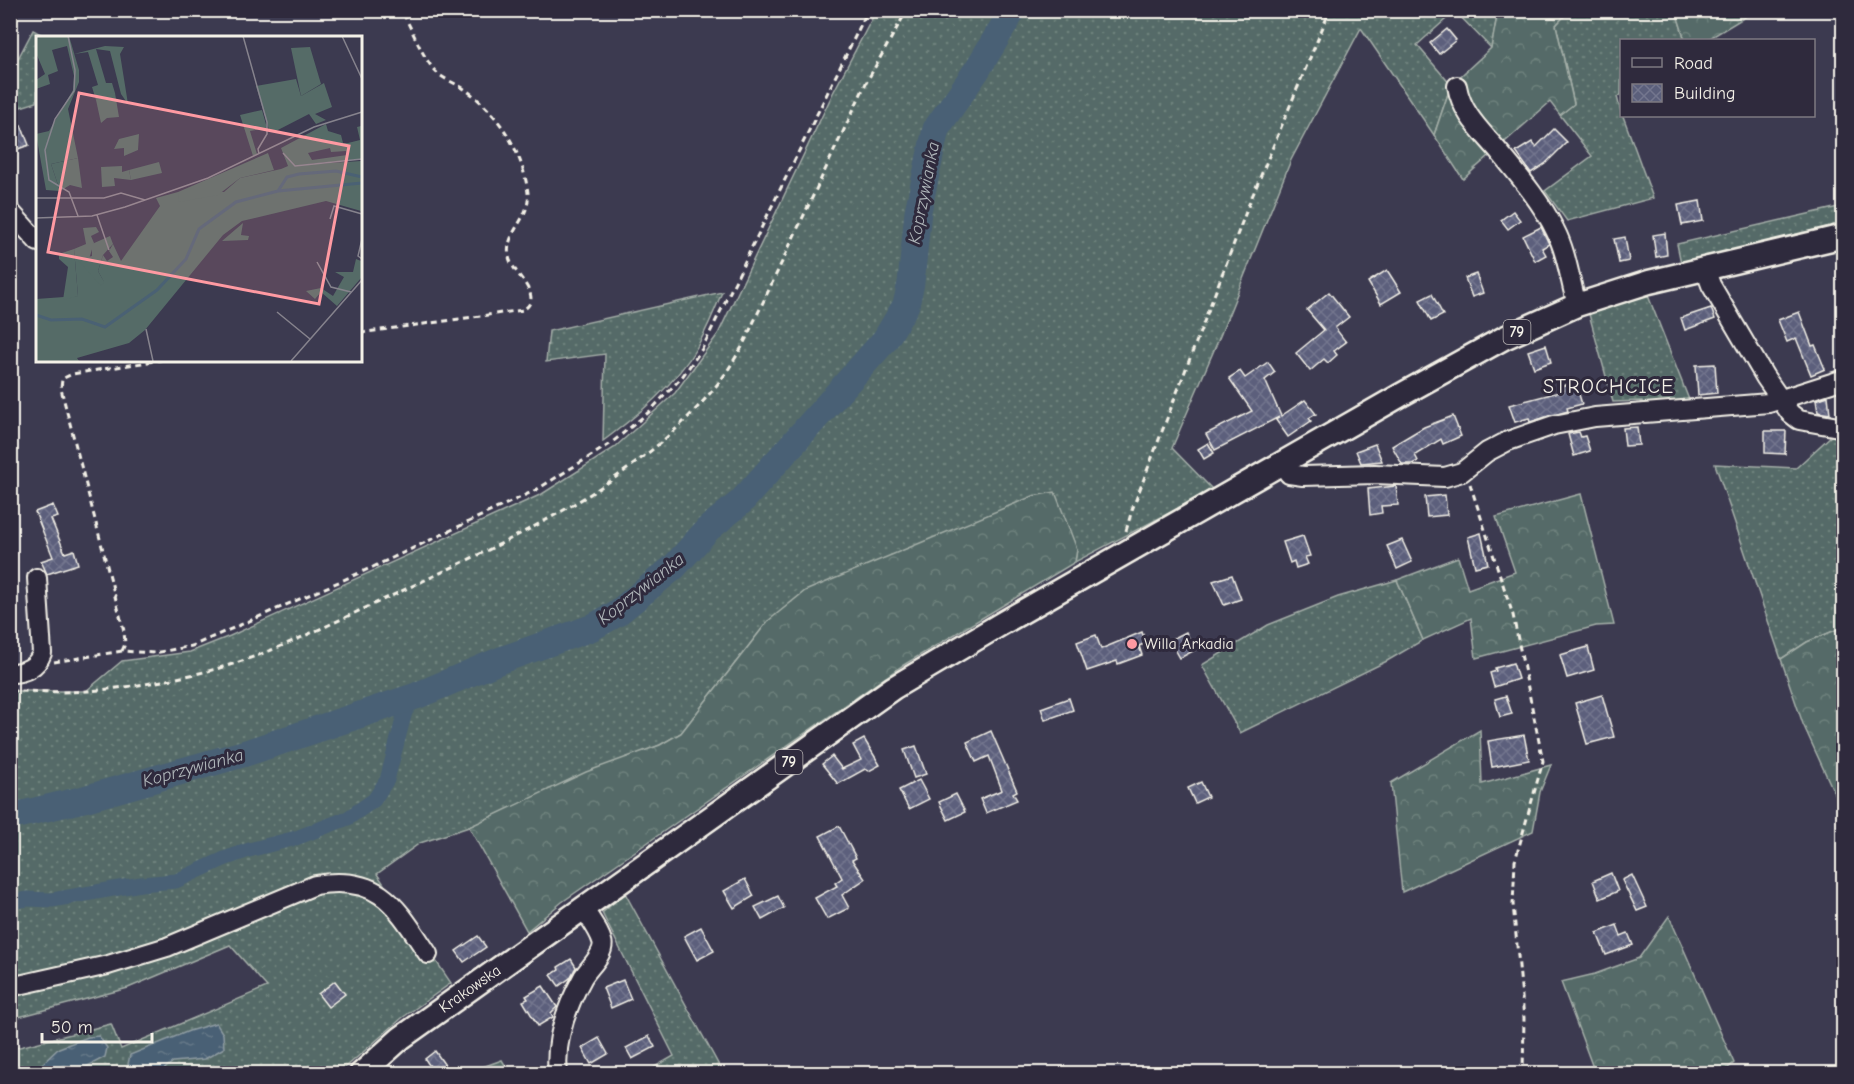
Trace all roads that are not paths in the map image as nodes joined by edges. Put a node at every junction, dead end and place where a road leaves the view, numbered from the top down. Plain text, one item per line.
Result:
1 (1457, 86) dead end
2 (10, 211) edge
3 (1844, 236) edge
4 (36, 240) edge
5 (1705, 269) junction
6 (1577, 305) junction
7 (1844, 379) edge
8 (1780, 400) junction
9 (1844, 428) edge
10 (1281, 463) junction
11 (37, 578) dead end
12 (10, 673) edge
13 (584, 909) junction
14 (428, 954) dead end
15 (10, 987) edge
16 (360, 1074) edge
17 (558, 1074) edge

1 - 6 street
2 - 4 street
3 - 5 main road, 79
5 - 6 main road, 79
5 - 8 street
6 - 10 main road, 79
7 - 8 street
8 - 9 street
8 - 10 street
10 - 13 main road, 79
11 - 12 street
13 - 16 main road, Krakowska / 79
13 - 17 street
14 - 15 street

